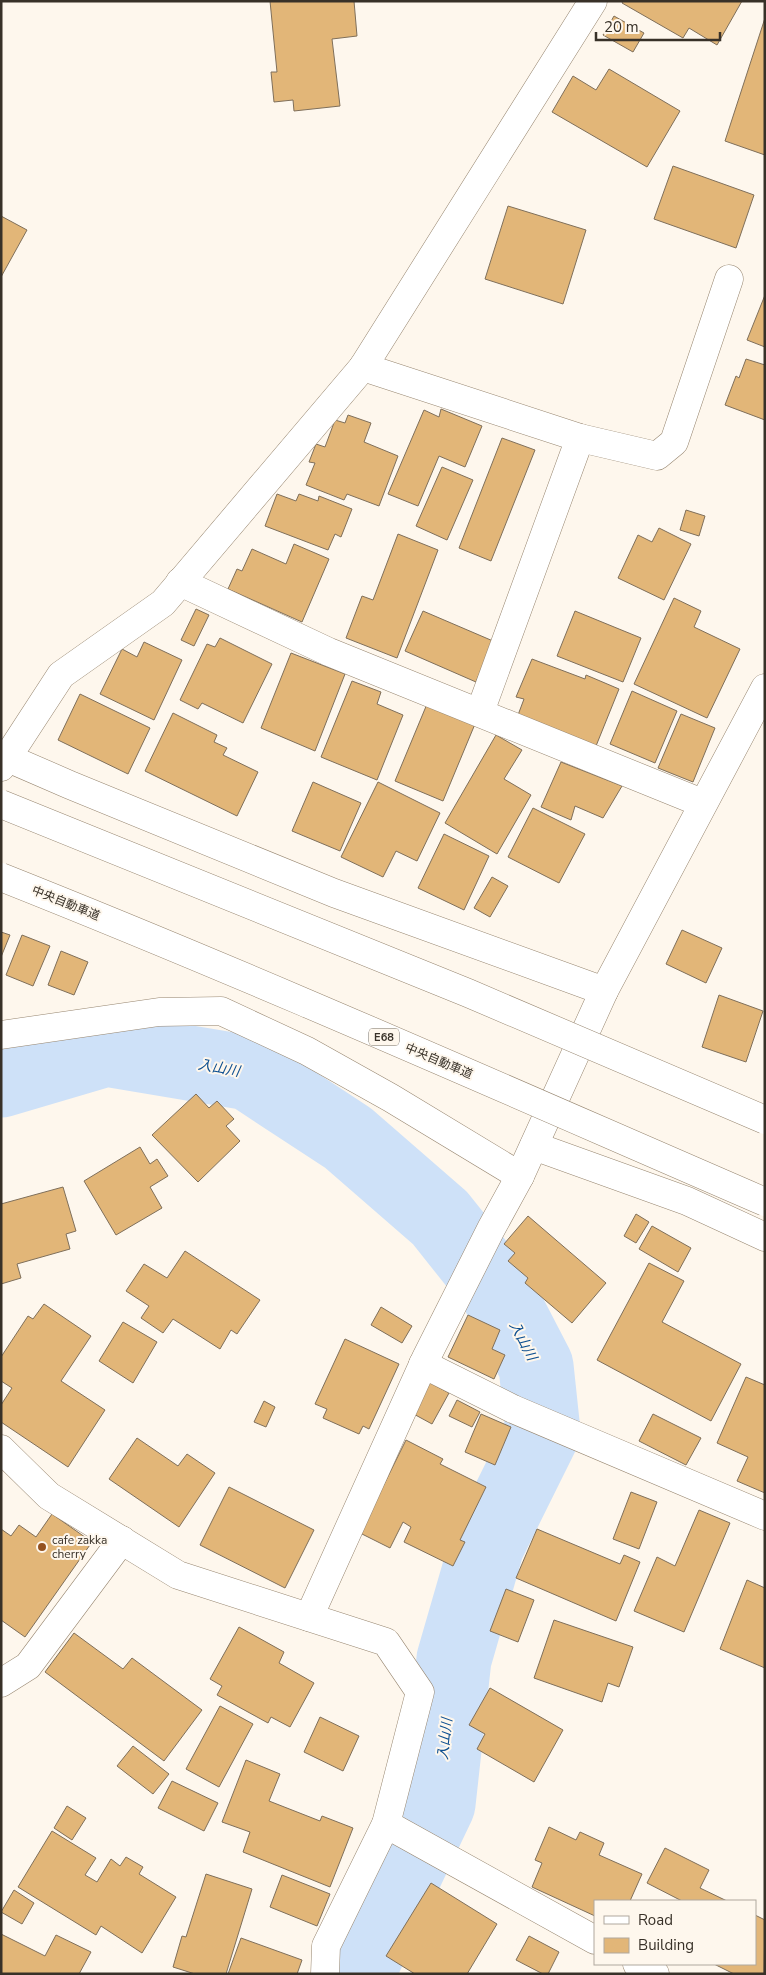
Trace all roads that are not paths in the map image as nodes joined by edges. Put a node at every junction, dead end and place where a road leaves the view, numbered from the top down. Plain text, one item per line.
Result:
1 (594, 1) edge
2 (729, 279) dead end
3 (363, 367) junction
4 (580, 438) junction
5 (180, 582) junction
6 (765, 688) edge
7 (480, 712) junction
8 (3, 760) edge
9 (702, 803) junction
10 (1, 804) edge
11 (1, 877) edge
12 (604, 991) junction
13 (1, 1035) edge
14 (765, 1120) edge
15 (534, 1146) junction
16 (520, 1176) junction
17 (765, 1202) edge
18 (765, 1237) edge
19 (423, 1364) junction
20 (1, 1449) edge
21 (765, 1516) edge
22 (122, 1540) junction
23 (308, 1617) junction
24 (1, 1683) edge
25 (394, 1830) junction
26 (594, 1939) edge
27 (639, 1965) edge
28 (326, 1974) edge
29 (655, 1974) edge

1 - 3 main road
2 - 4 main road
3 - 4 main road
3 - 5 main road
4 - 7 main road
5 - 7 main road
5 - 8 main road
6 - 9 main road
7 - 9 main road
8 - 12 main road
9 - 12 main road
10 - 14 main road, bridge
11 - 17 main road, 中央自動車道 / E68, bridge
12 - 15 main road
13 - 16 main road
15 - 16 main road
15 - 18 main road
16 - 19 main road
19 - 21 main road
19 - 23 main road
20 - 22 main road
22 - 23 main road
22 - 24 main road
23 - 25 main road
25 - 26 main road
25 - 28 main road
27 - 29 main road

